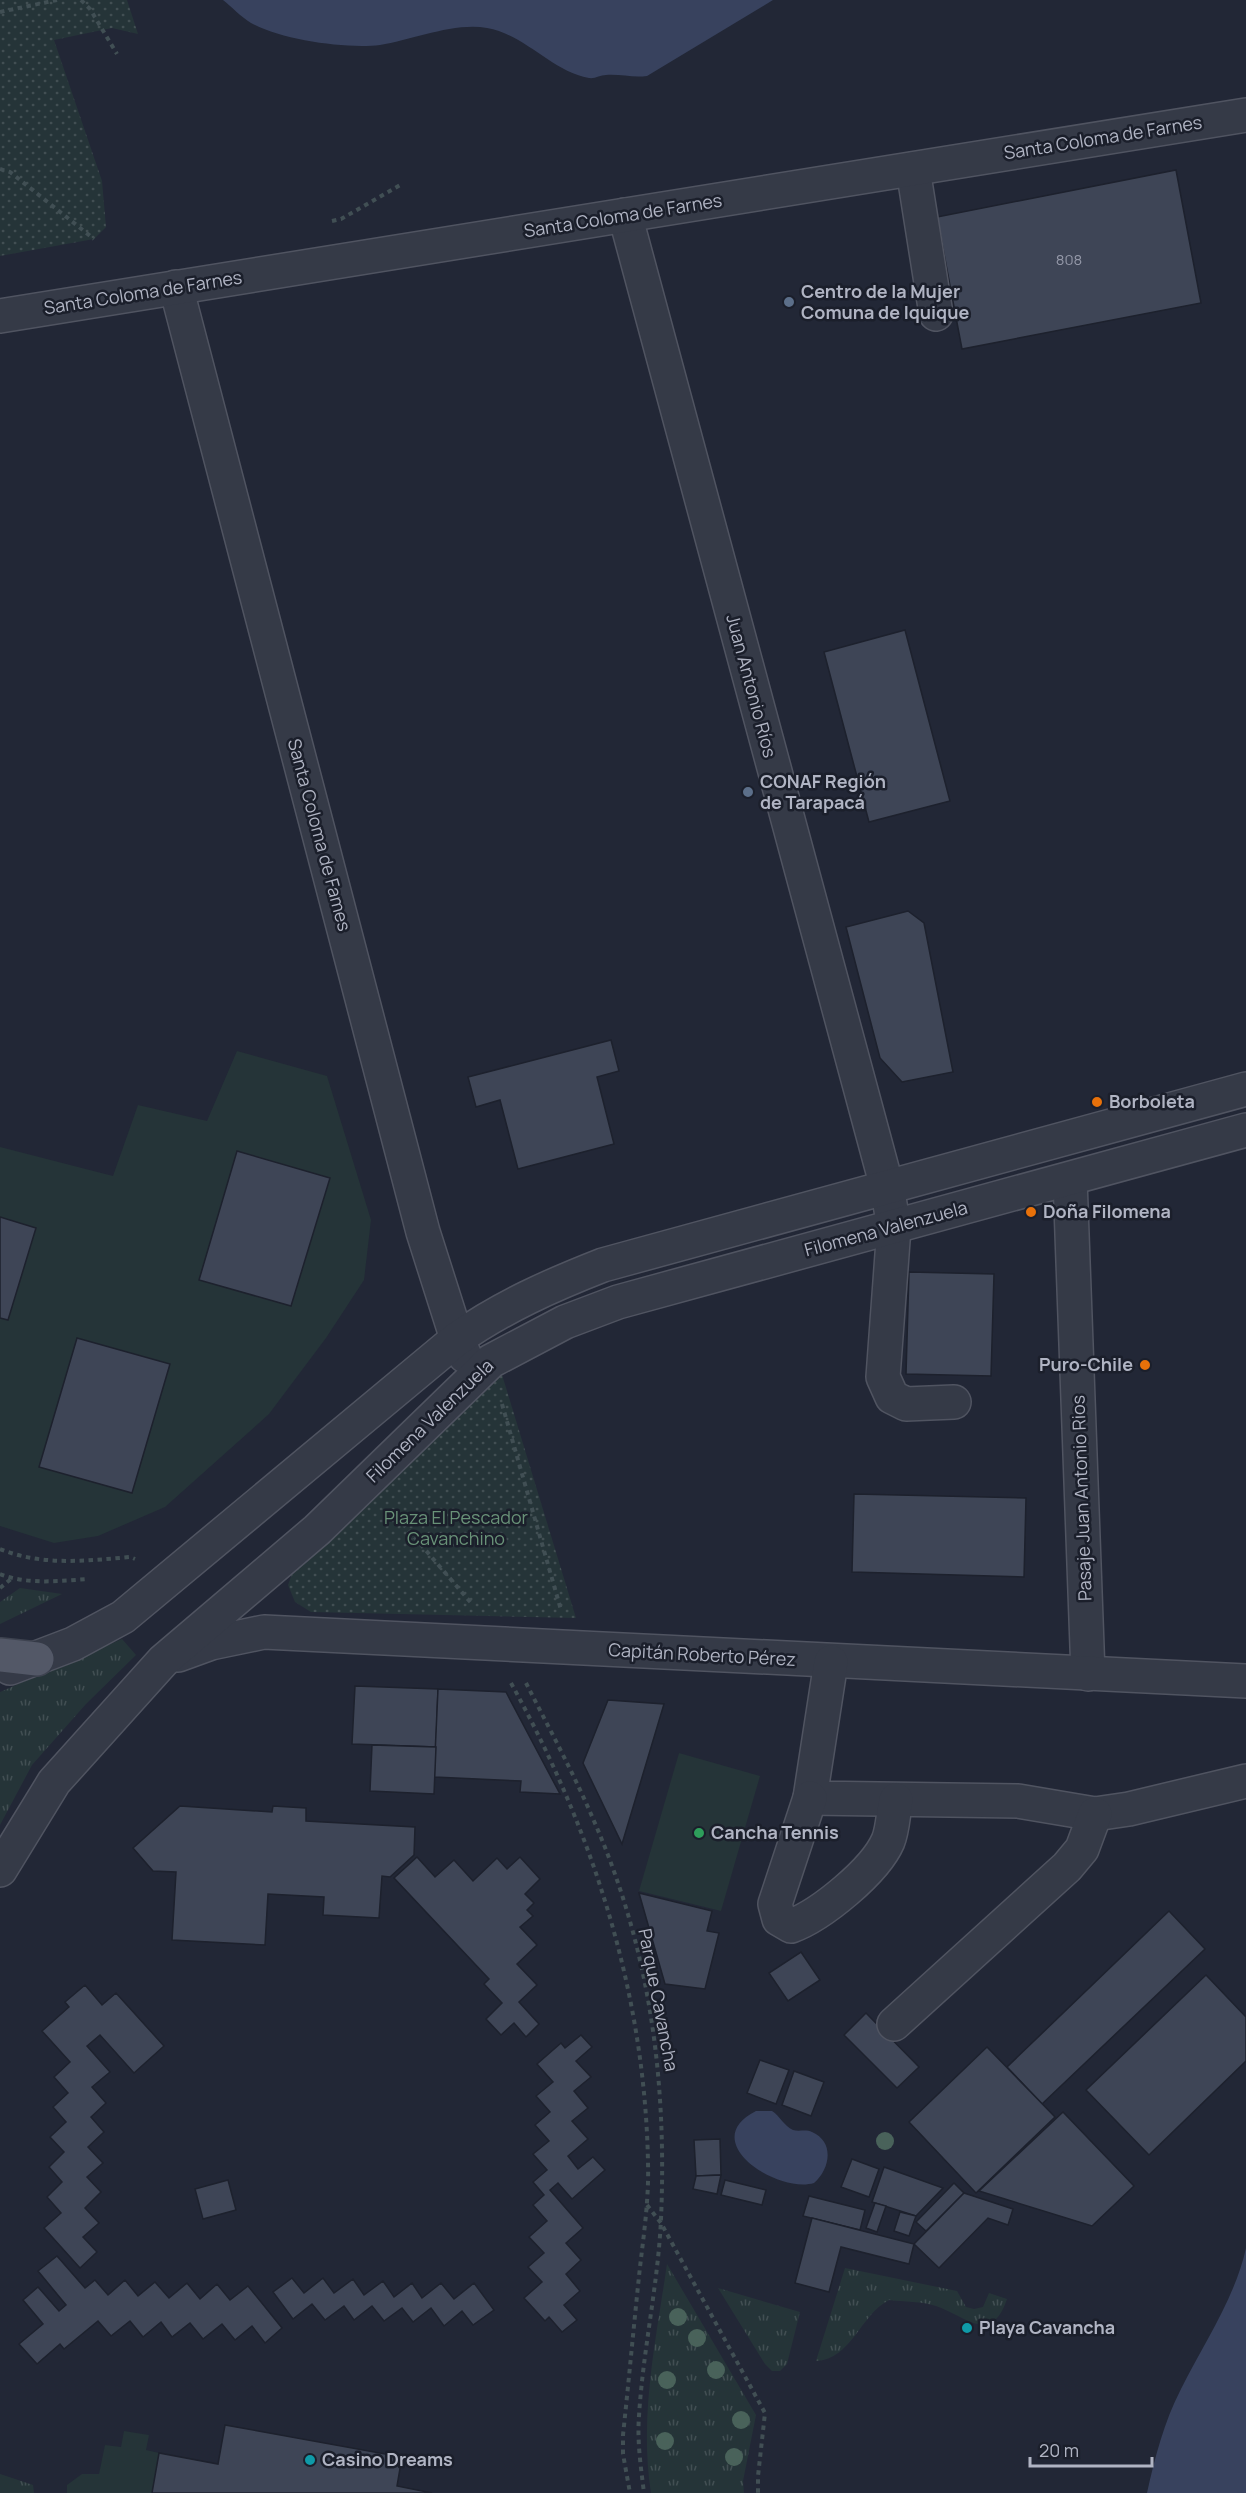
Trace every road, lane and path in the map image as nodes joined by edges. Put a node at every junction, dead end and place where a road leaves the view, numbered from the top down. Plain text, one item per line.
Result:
1 (57, 0) edge
2 (81, 0) edge
3 (0, 12) edge
4 (117, 54) dead end
5 (1246, 115) edge
6 (0, 169) edge
7 (913, 169) junction
8 (625, 216) junction
9 (94, 239) dead end
10 (176, 287) junction
11 (936, 314) dead end
12 (0, 316) edge
13 (1246, 1089) edge
14 (1246, 1130) edge
15 (1070, 1179) junction
16 (886, 1187) junction
17 (894, 1227) junction
18 (457, 1339) junction
19 (483, 1369) junction
20 (954, 1402) dead end
21 (386, 1504) dead end
22 (0, 1549) edge
23 (0, 1574) edge
24 (175, 1575) junction
25 (11, 1578) junction
26 (88, 1579) dead end
27 (0, 1588) edge
28 (463, 1606) dead end
29 (550, 1610) dead end
30 (561, 1610) junction
31 (499, 1643) junction
32 (572, 1648) junction
33 (0, 1655) edge
34 (37, 1659) junction
35 (163, 1661) junction
36 (831, 1662) junction
37 (0, 1671) edge
38 (1088, 1674) junction
39 (1246, 1681) edge
40 (1246, 1781) edge
41 (810, 1798) junction
42 (896, 1800) junction
43 (1095, 1814) junction
44 (0, 1870) edge
45 (894, 2024) dead end
46 (647, 2204) junction
47 (661, 2223) junction
48 (630, 2493) edge
49 (644, 2493) edge
50 (758, 2493) edge

1 - 3 path
2 - 4 path
5 - 7 street, Santa Coloma de Farnes
6 - 9 path
7 - 8 street, Santa Coloma de Farnes
7 - 11 street
8 - 10 street, Santa Coloma de Farnes
8 - 16 street, Juan Antonio Ríos
10 - 12 street, Santa Coloma de Farnes
10 - 18 street, Santa Coloma de Fames
13 - 16 street
14 - 15 street, Filomena Valenzuela
15 - 17 street, Filomena Valenzuela
15 - 38 street, Pasaje Juan Antonio Rios
16 - 17 street, Juan Antonio Ríos
16 - 18 street
17 - 19 street, Filomena Valenzuela
17 - 20 street, Juan Antonio Ríos
18 - 19 street, Santa Coloma de Fames
18 - 24 street
19 - 30 path
19 - 35 street, Filomena Valenzuela
21 - 28 path
22 - 24 path
23 - 25 path
24 - 34 street
25 - 26 path
25 - 27 path
29 - 30 path
30 - 32 path
31 - 32 street, Capitán Roberto Pérez
31 - 35 street, Capitán Roberto Pérez
31 - 46 path
31 - 47 path, Parque Cavancha
32 - 36 street, Capitán Roberto Pérez
33 - 34 main road
34 - 37 street
35 - 44 street, Filomena Valenzuela
36 - 38 street, Capitán Roberto Pérez
36 - 41 street
38 - 39 street, Capitán Roberto Pérez
40 - 43 street
41 - 42 street
41 - 42 street
42 - 43 street
43 - 45 street
46 - 47 path
46 - 48 path
47 - 49 path, Parque Cavancha
47 - 50 path

